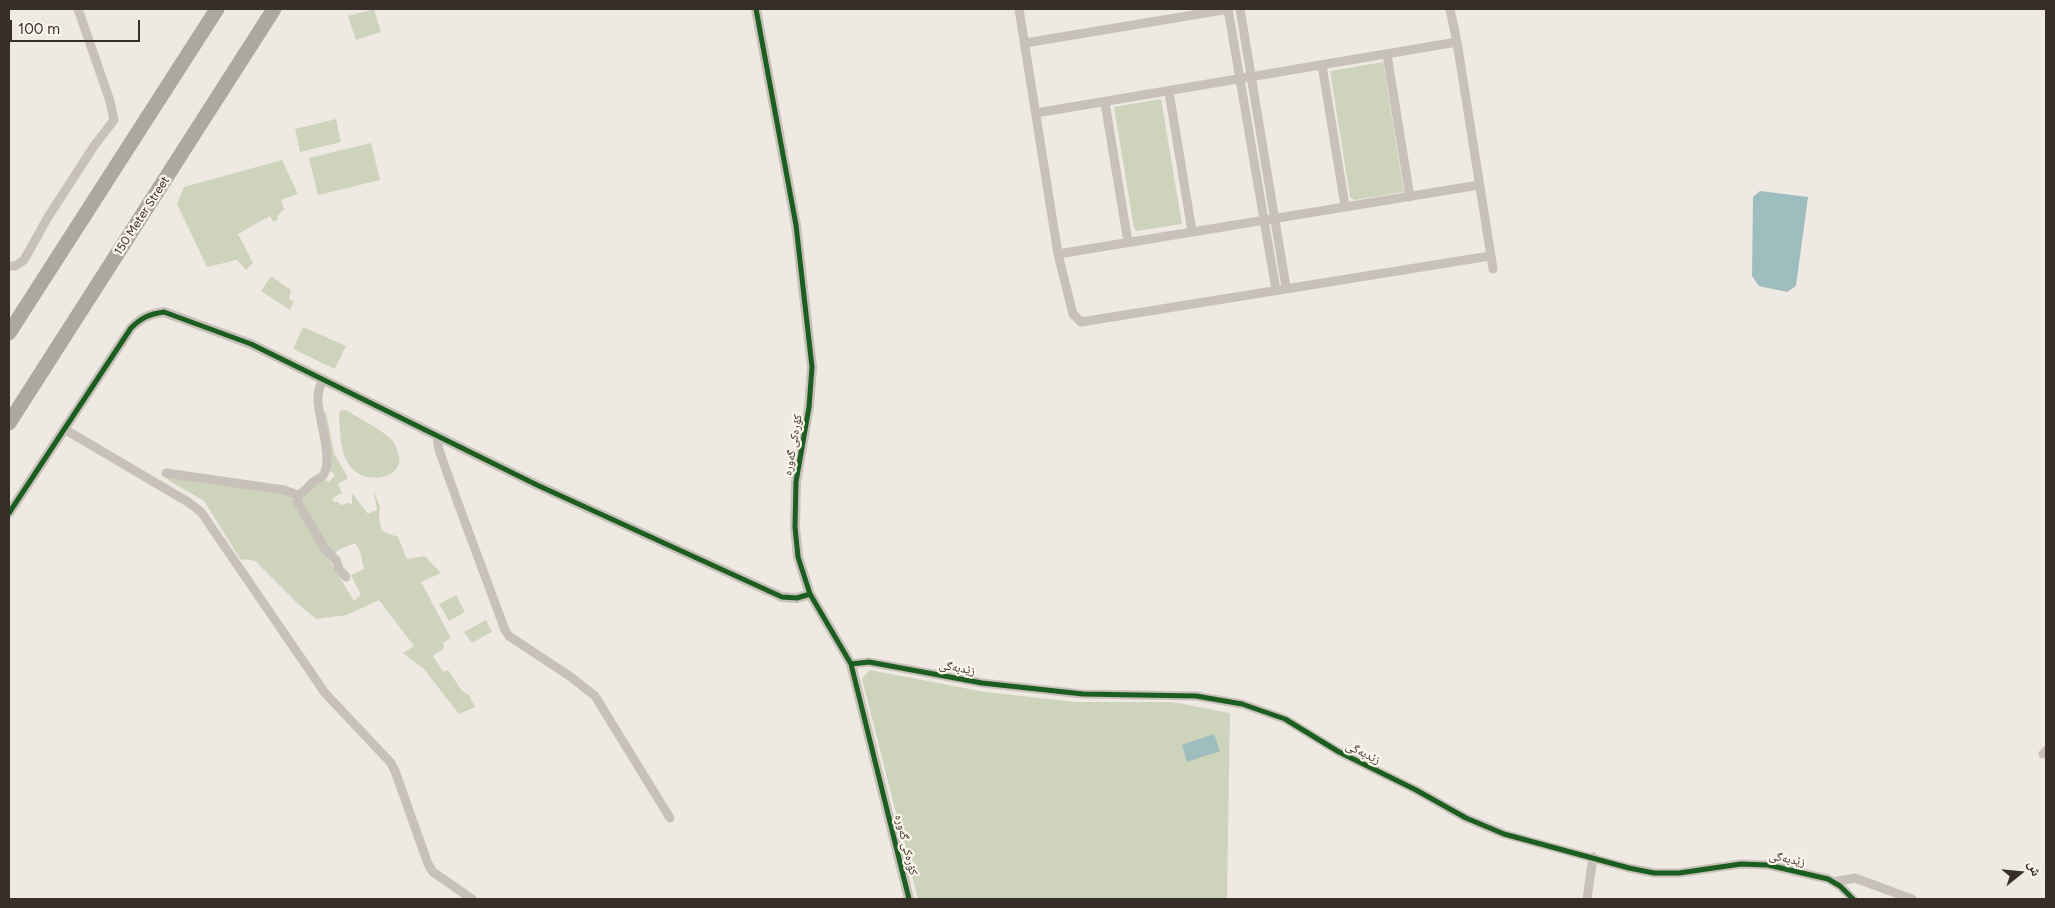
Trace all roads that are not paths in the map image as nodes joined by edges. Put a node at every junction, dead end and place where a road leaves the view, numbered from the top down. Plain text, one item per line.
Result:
1 (78, 9) edge
2 (217, 9) edge
3 (274, 9) edge
4 (756, 9) edge
5 (1020, 9) edge
6 (1228, 9) edge
7 (1240, 9) edge
8 (1450, 9) edge
9 (1457, 42) junction
10 (1025, 43) junction
11 (1387, 55) junction
12 (1322, 66) junction
13 (1252, 77) junction
14 (1241, 79) junction
15 (1169, 92) junction
16 (1105, 102) junction
17 (1036, 113) junction
18 (1479, 185) junction
19 (1410, 196) junction
20 (1345, 206) junction
21 (1274, 217) junction
22 (1264, 219) junction
23 (1192, 231) junction
24 (1128, 242) junction
25 (1058, 254) junction
26 (1490, 256) junction
27 (9, 266) edge
28 (1493, 270) dead end
29 (1286, 288) junction
30 (1276, 290) junction
31 (9, 333) edge
32 (323, 379) junction
33 (9, 423) edge
34 (64, 429) junction
35 (437, 437) junction
36 (166, 473) dead end
37 (298, 495) junction
38 (9, 513) edge
39 (346, 577) dead end
40 (810, 594) junction
41 (850, 664) junction
42 (670, 818) dead end
43 (1593, 858) junction
44 (1834, 882) junction
45 (472, 899) edge
46 (910, 899) edge
47 (1587, 899) edge
48 (1853, 899) edge
49 (1912, 899) edge

1 - 27 street
2 - 31 highway
3 - 33 highway, 150 Meter Street
4 - 40 street, کۆرەکی گەورە
5 - 10 street
6 - 10 street
6 - 14 street
7 - 13 street
8 - 9 street
9 - 11 street
9 - 18 street
10 - 17 street
11 - 12 street
11 - 19 street
12 - 13 street
12 - 20 street
13 - 14 street
13 - 21 street
14 - 15 street
14 - 22 street
15 - 16 street
15 - 23 street
16 - 17 street
16 - 24 street
17 - 25 street
18 - 19 street
18 - 26 street
19 - 20 street
20 - 21 street
21 - 22 street
21 - 29 street
22 - 23 street
22 - 30 street
23 - 24 street
24 - 25 street
25 - 30 street
26 - 28 street
26 - 29 street
29 - 30 street
32 - 34 street
32 - 35 street
32 - 37 street
34 - 38 street
34 - 45 street
35 - 40 street
35 - 42 street
36 - 37 street
37 - 39 street
40 - 41 street, کۆرەکی گەورە
41 - 43 street, زێدبەگی
41 - 46 street, کۆرەکی گەورە
43 - 44 street, زێدبەگی
43 - 47 street
44 - 48 street, زێدبەگی
44 - 49 street

